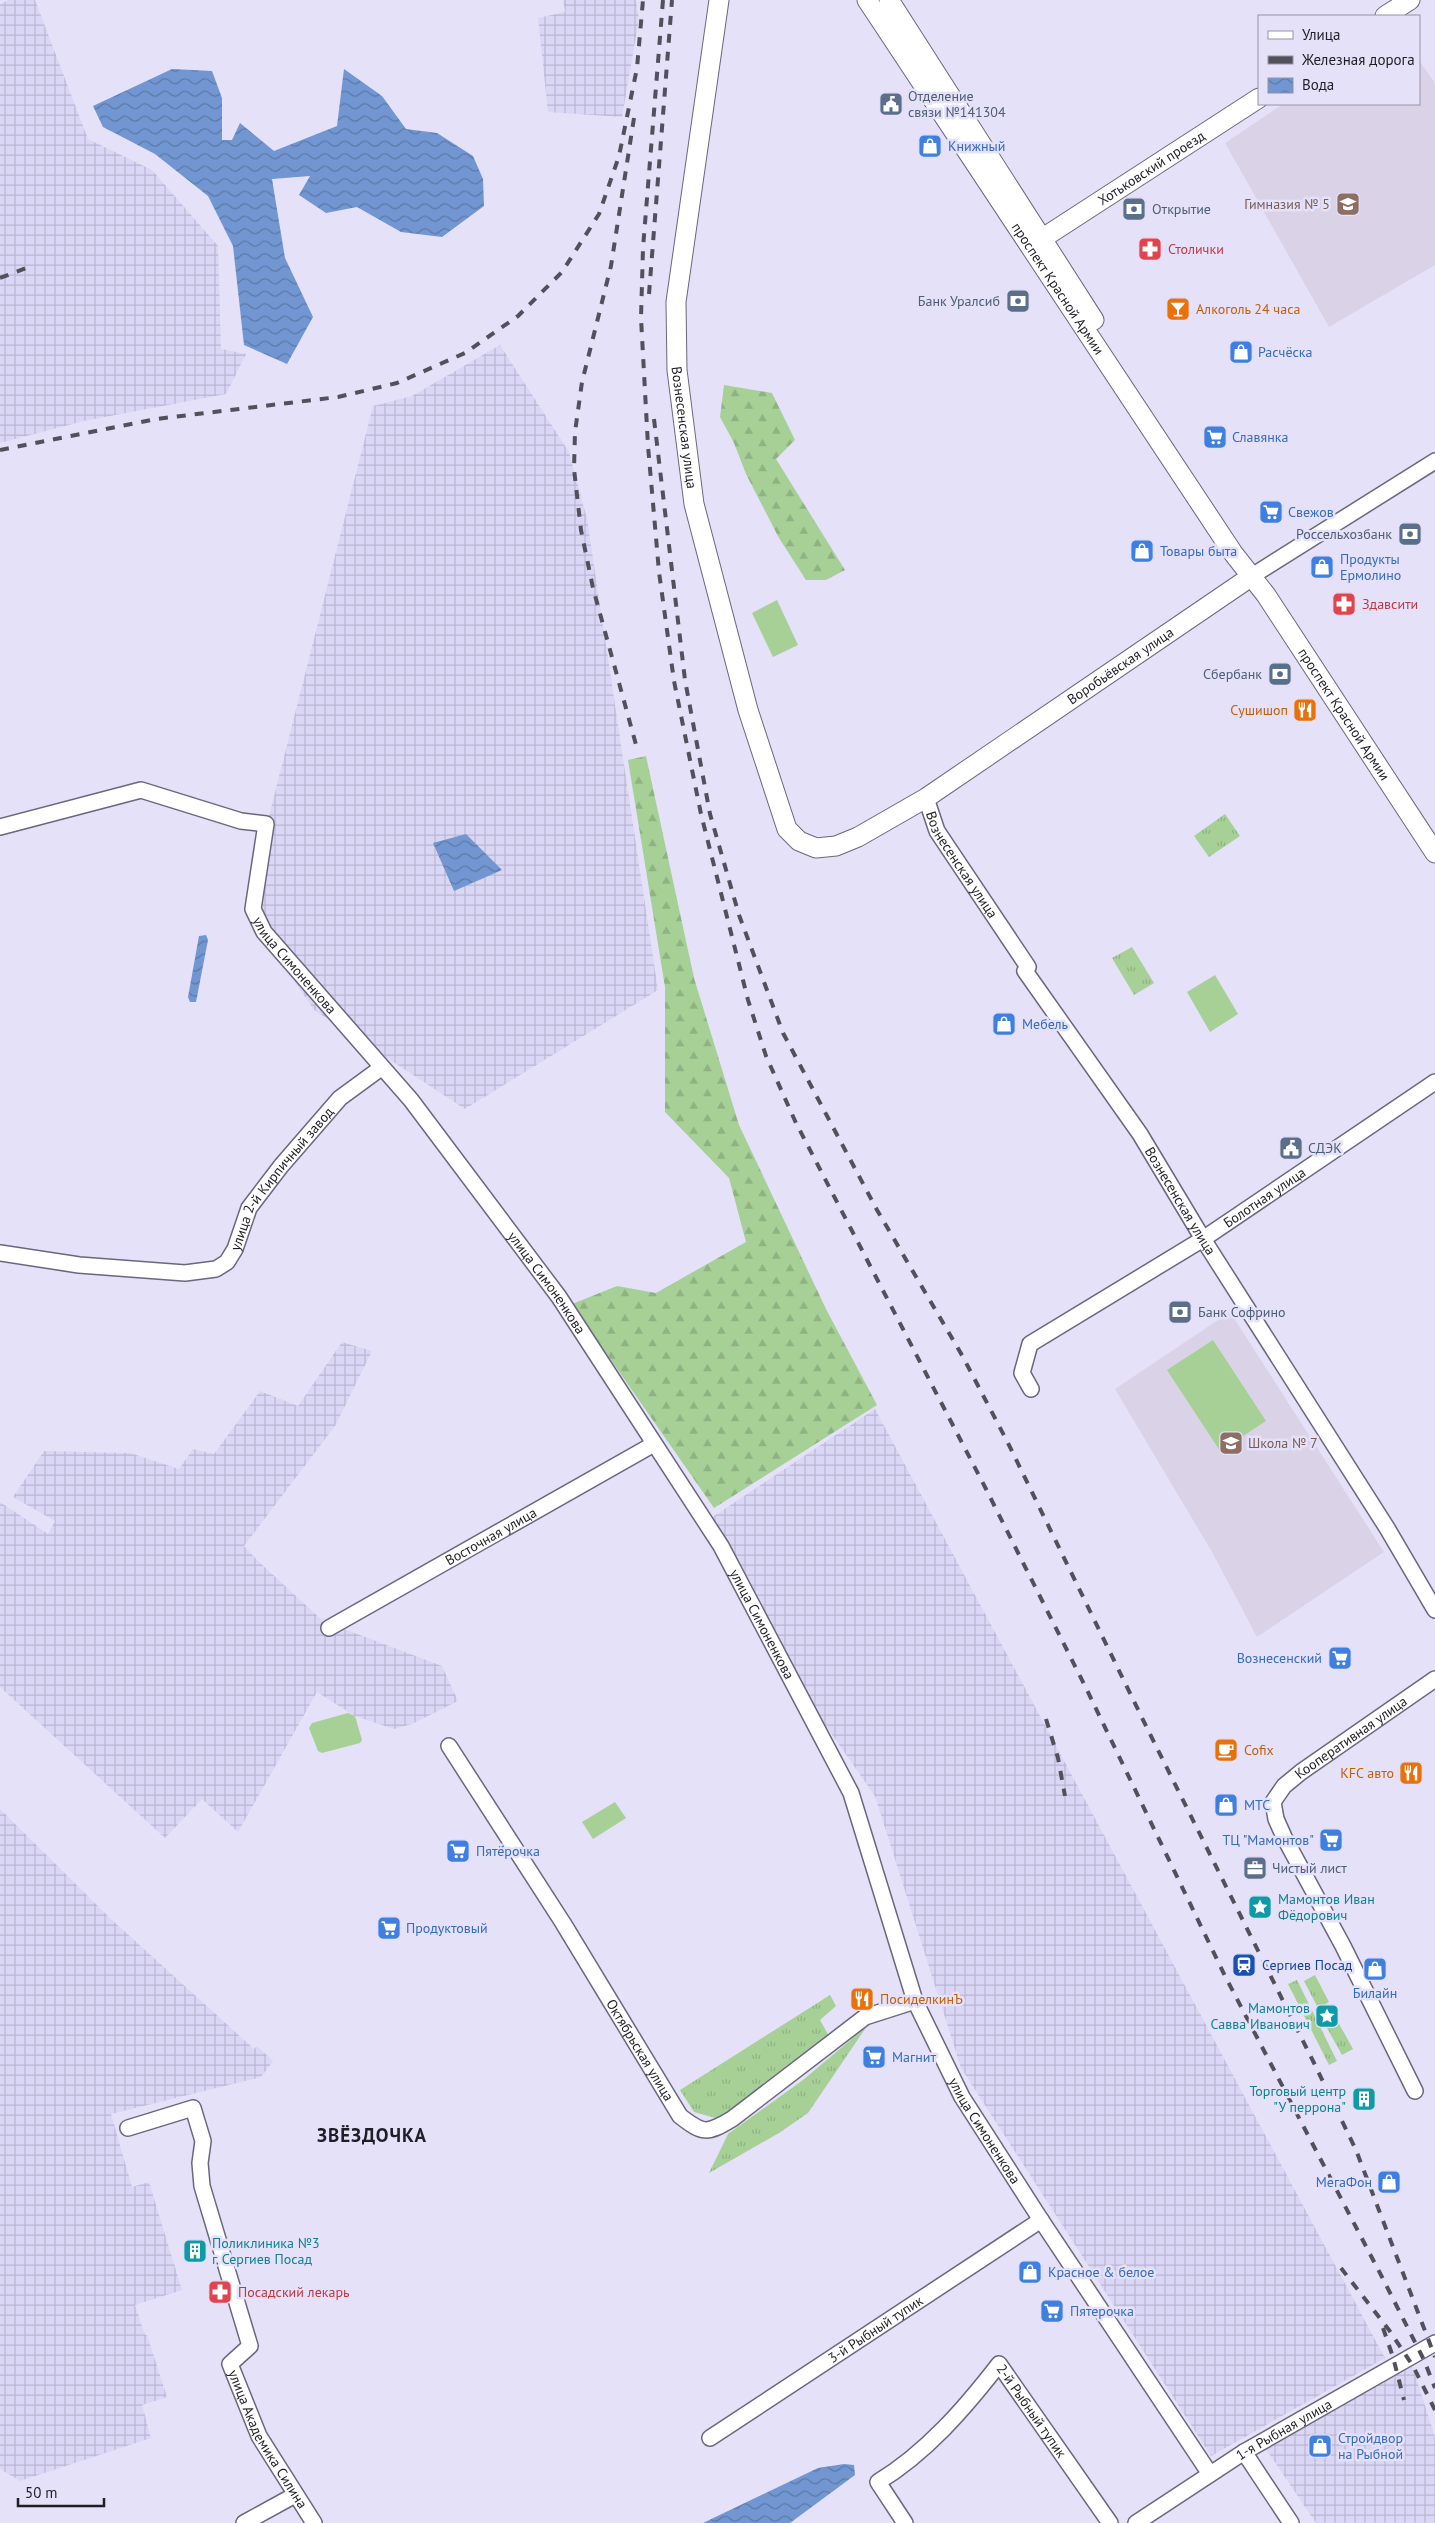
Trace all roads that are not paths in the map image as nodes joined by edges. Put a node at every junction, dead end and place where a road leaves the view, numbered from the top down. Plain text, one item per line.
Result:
1 (719, 0) edge
2 (867, 0) edge
3 (889, 0) edge
4 (1408, 1) edge
5 (1387, 15) edge
6 (1258, 99) edge
7 (1043, 238) junction
8 (1435, 461) edge
9 (1252, 576) junction
10 (926, 798) junction
11 (0, 827) edge
12 (799, 841) joint
13 (1435, 853) edge
14 (381, 1068) junction
15 (1435, 1082) edge
16 (1203, 1239) junction
17 (0, 1253) edge
18 (1031, 1389) dead end
19 (654, 1444) junction
20 (1435, 1610) edge
21 (329, 1628) dead end
22 (1435, 1679) edge
23 (449, 1746) dead end
24 (915, 2001) junction
25 (1415, 2091) dead end
26 (128, 2128) dead end
27 (1041, 2220) junction
28 (1435, 2343) edge
29 (710, 2438) dead end
30 (1244, 2452) junction
31 (1210, 2474) junction
32 (295, 2495) junction
33 (244, 2523) edge
34 (314, 2523) edge
35 (905, 2523) edge
36 (1110, 2523) edge
37 (1136, 2523) edge
38 (1291, 2523) edge

1 - 12 main road, Вознесенская улица
2 - 9 main road, проспект Красной Армии
3 - 7 main road, проспект Красной Армии
4 - 5 main road
6 - 7 main road, Хотьковский проезд
7 - 9 main road, проспект Красной Армии
8 - 9 street, Воробьёвская улица
9 - 10 main road, Воробьёвская улица
9 - 13 main road, проспект Красной Армии
10 - 12 main road, Воробьёвская улица
10 - 16 street, Вознесенская улица
11 - 14 street, улица Симоненкова
14 - 17 street, улица 2-й Кирпичный завод
14 - 19 street, улица Симоненкова
15 - 16 street, Болотная улица
16 - 18 street, Болотная улица
16 - 20 street, Вознесенская улица
19 - 21 street, Восточная улица
19 - 24 street, улица Симоненкова
22 - 25 street, Кооперативная улица
23 - 24 street, Октябрьская улица
24 - 27 street, улица Симоненкова
26 - 32 street, улица Академика Силина
27 - 29 street, 3-й Рыбный тупик
27 - 31 street, улица Симоненкова
28 - 30 street, 1-я Рыбная улица
30 - 31 street, 1-я Рыбная улица
30 - 38 street
31 - 37 street, 1-я Рыбная улица
32 - 33 street
32 - 34 street, улица Академика Силина
35 - 36 street, 2-й Рыбный тупик

